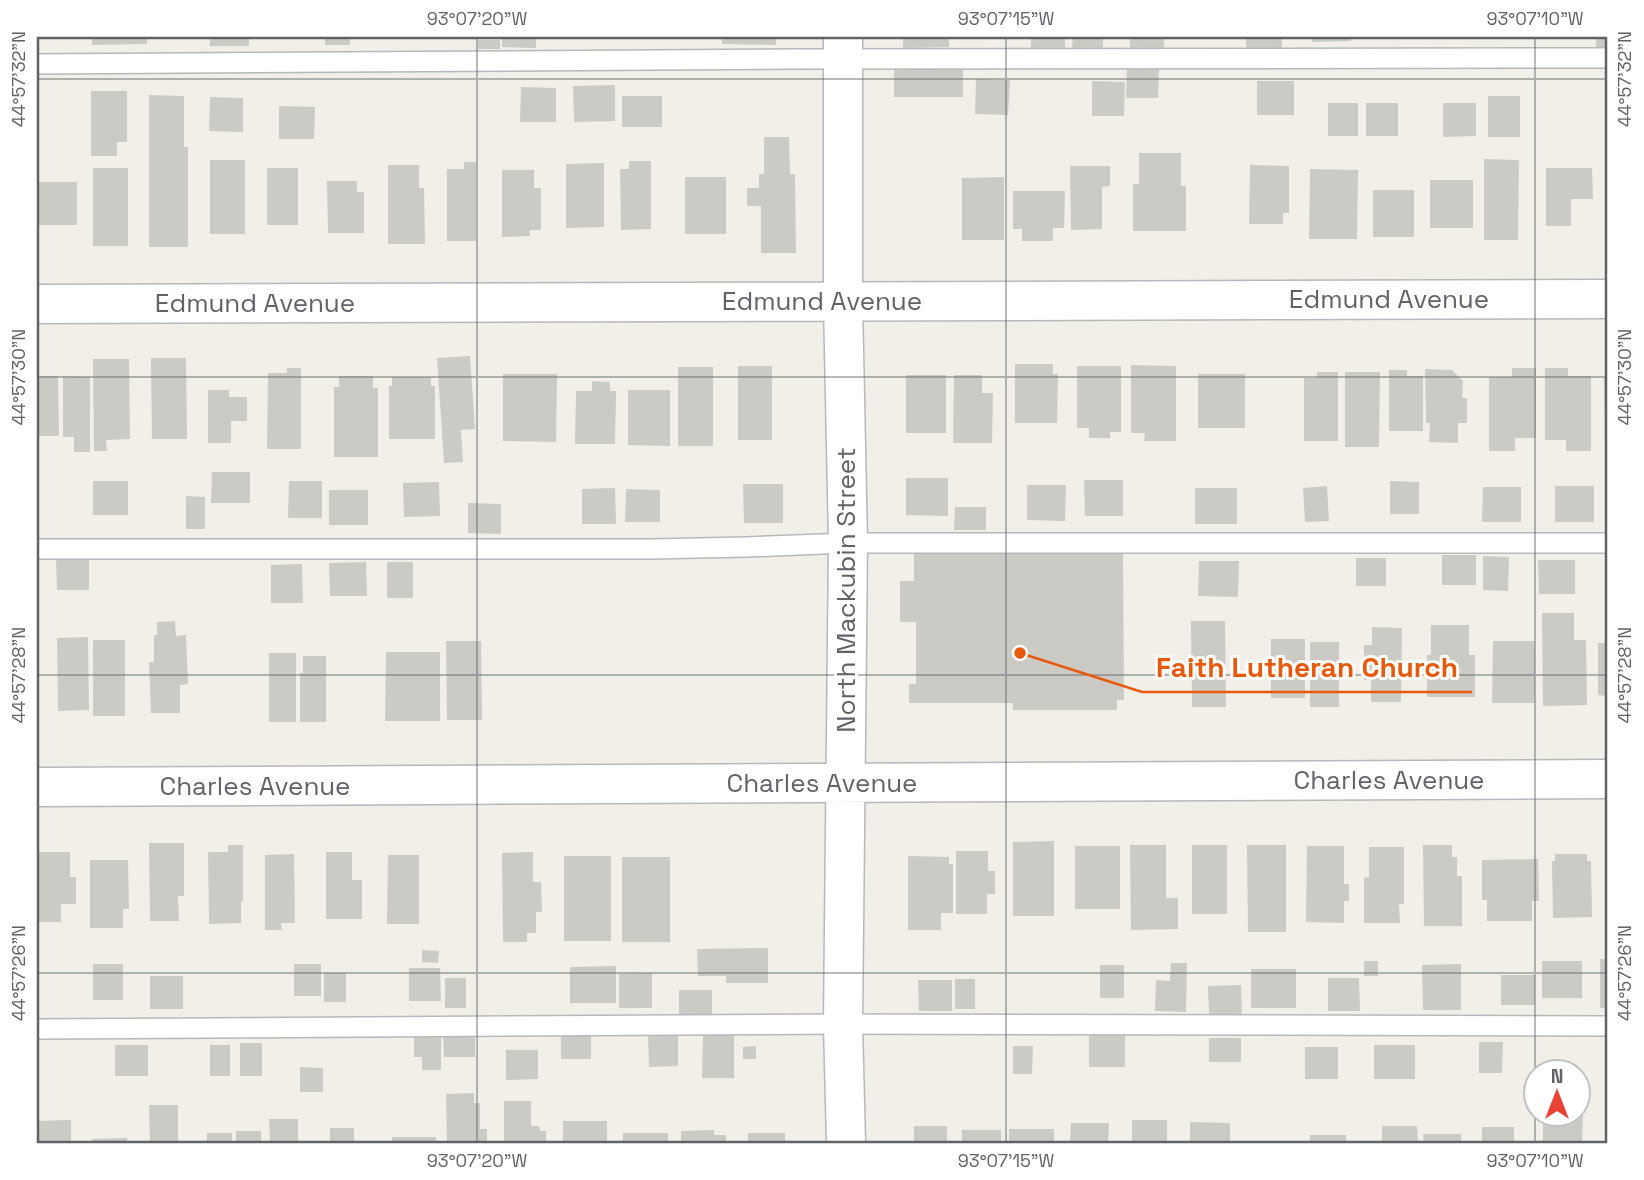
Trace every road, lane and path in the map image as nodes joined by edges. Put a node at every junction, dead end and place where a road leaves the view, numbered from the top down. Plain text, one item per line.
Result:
1 (843, 48) edge
2 (1607, 58) edge
3 (37, 64) edge
4 (1607, 299) edge
5 (843, 301) junction
6 (37, 304) edge
7 (848, 543) junction
8 (1607, 543) edge
9 (37, 548) edge
10 (1607, 779) edge
11 (847, 783) junction
12 (37, 787) edge
13 (843, 1024) junction
14 (1607, 1026) edge
15 (37, 1029) edge
16 (845, 1143) edge

1 - 2 lane
1 - 3 lane
1 - 5 street, North Mackubin Street
4 - 5 street, Edmund Avenue
5 - 6 street, Edmund Avenue
5 - 7 street, North Mackubin Street
7 - 8 lane
7 - 9 lane
7 - 11 street, North Mackubin Street
10 - 11 street, Charles Avenue
11 - 12 street, Charles Avenue
11 - 13 street, North Mackubin Street
13 - 14 lane
13 - 15 lane
13 - 16 street, North Mackubin Street

